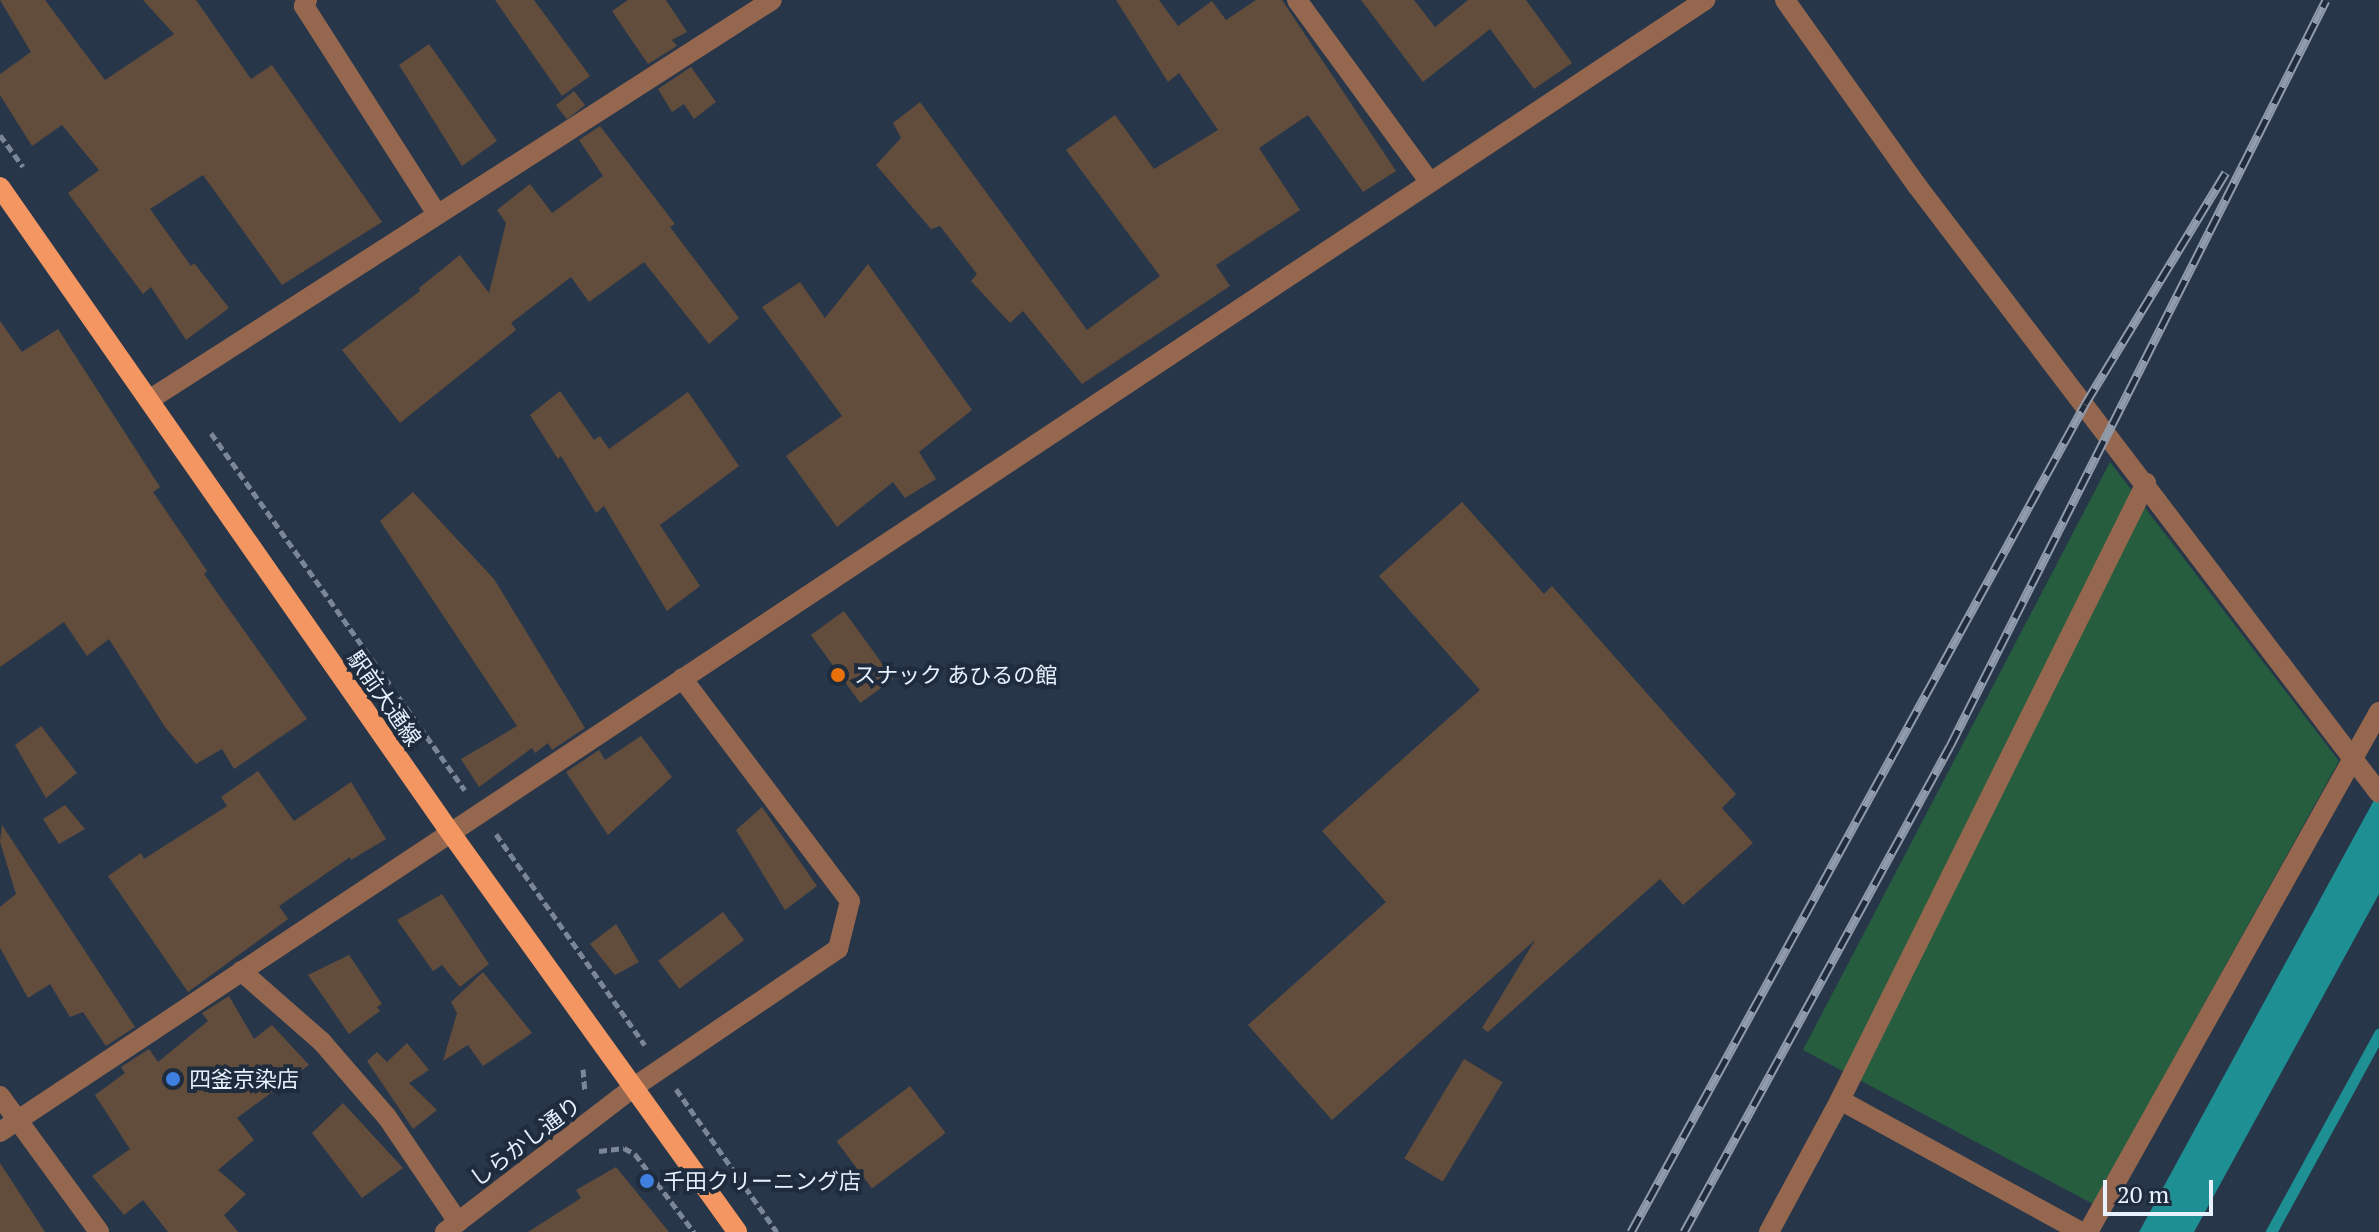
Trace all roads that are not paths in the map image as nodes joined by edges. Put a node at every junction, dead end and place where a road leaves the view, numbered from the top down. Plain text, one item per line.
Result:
1 (307, 0) edge
2 (772, 0) edge
3 (1297, 0) edge
4 (1705, 0) edge
5 (1785, 0) edge
6 (1429, 181) junction
7 (0, 187) edge
8 (437, 214) junction
9 (149, 400) junction
10 (2146, 483) junction
11 (682, 678) junction
12 (2379, 712) edge
13 (2352, 759) junction
14 (2375, 788) edge
15 (450, 832) junction
16 (241, 971) junction
17 (634, 1087) junction
18 (0, 1096) edge
19 (1840, 1100) junction
20 (18, 1120) junction
21 (0, 1132) edge
22 (452, 1227) edge
23 (99, 1232) edge
24 (737, 1232) edge
25 (1769, 1232) edge
26 (2081, 1232) edge
27 (2088, 1232) edge

1 - 8 street
2 - 8 street
3 - 6 street
4 - 6 street
5 - 10 street
6 - 11 street
7 - 9 main road, 駅前大通線
8 - 9 street
9 - 15 main road, 駅前大通線
10 - 13 street
10 - 19 street
11 - 15 street
11 - 17 street, しらかし通り
12 - 13 street
13 - 14 street
13 - 27 street
15 - 16 street
15 - 17 main road, 駅前大通線
16 - 20 street
16 - 22 street
17 - 22 street, しらかし通り
17 - 24 main road, 駅前大通線
18 - 20 street
19 - 25 street
19 - 26 street
20 - 21 street
20 - 23 street

